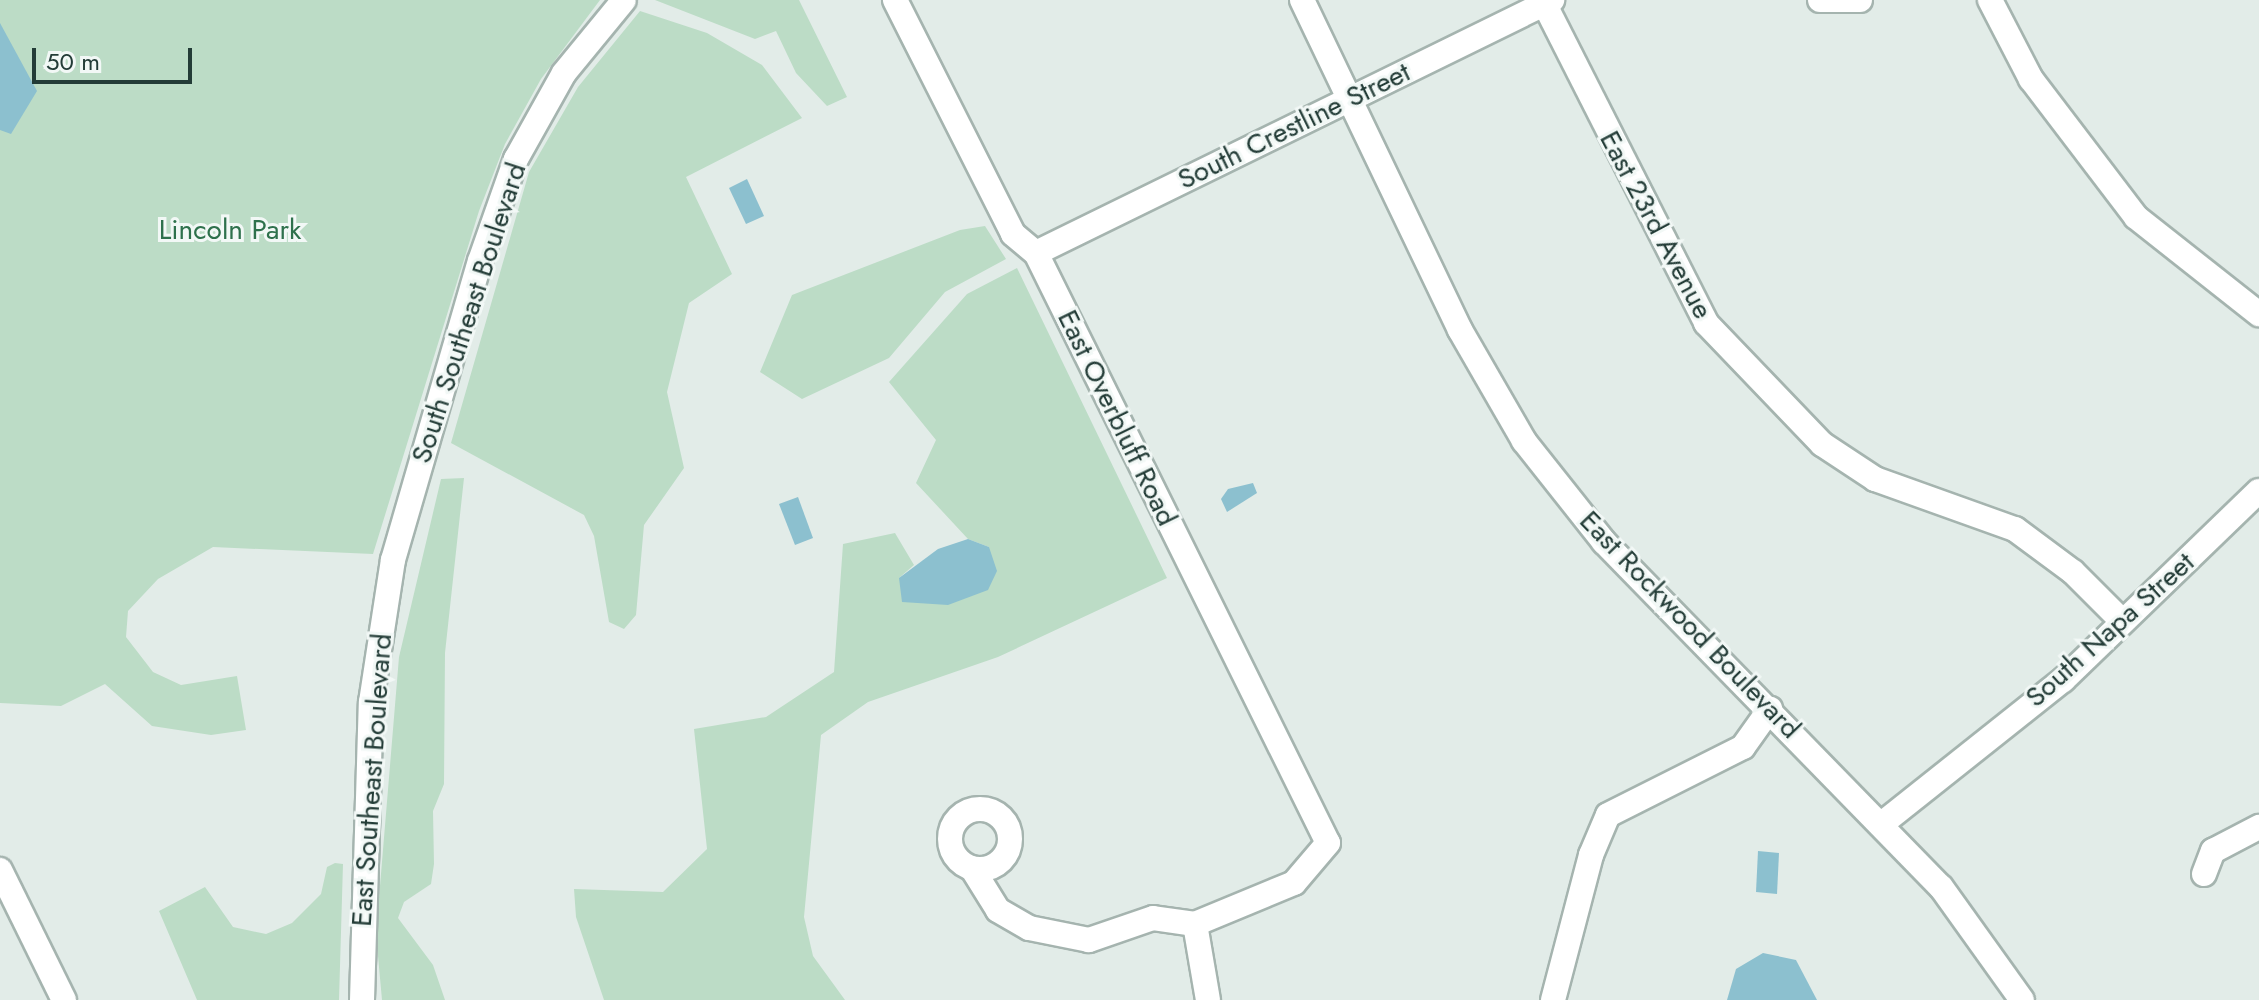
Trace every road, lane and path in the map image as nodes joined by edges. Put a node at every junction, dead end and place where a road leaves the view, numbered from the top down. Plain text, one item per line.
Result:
1 (624, 0) edge
2 (895, 0) edge
3 (1302, 0) edge
4 (1820, 0) edge
5 (1860, 0) edge
6 (1990, 0) edge
7 (1548, 2) edge
8 (1350, 97) junction
9 (1036, 253) junction
10 (2259, 314) edge
11 (2259, 491) edge
12 (2251, 518) edge
13 (393, 560) joint
14 (2122, 621) junction
15 (1762, 718) junction
16 (1883, 823) junction
17 (2259, 827) edge
18 (972, 868) dead end
19 (0, 871) edge
20 (2204, 874) dead end
21 (1195, 924) junction
22 (64, 1000) edge
23 (362, 1000) edge
24 (1208, 1000) edge
25 (1553, 1000) edge
26 (2022, 1000) edge

1 - 13 street, South Southeast Boulevard
2 - 9 street, East Overbluff Road
3 - 8 street, East Rockwood Boulevard
4 - 5 street
6 - 10 street
7 - 8 street, South Crestline Street
7 - 14 street, East 23rd Avenue
8 - 9 street, South Crestline Street
8 - 15 street, East Rockwood Boulevard
9 - 21 street, East Overbluff Road
11 - 12 street, South Napa Street
12 - 14 street, South Napa Street
13 - 23 street, East Southeast Boulevard
14 - 16 street, South Napa Street
15 - 16 street, East Rockwood Boulevard
15 - 25 street
16 - 26 street, East Rockwood Boulevard
17 - 20 street
18 - 21 street
19 - 22 street
21 - 24 street

